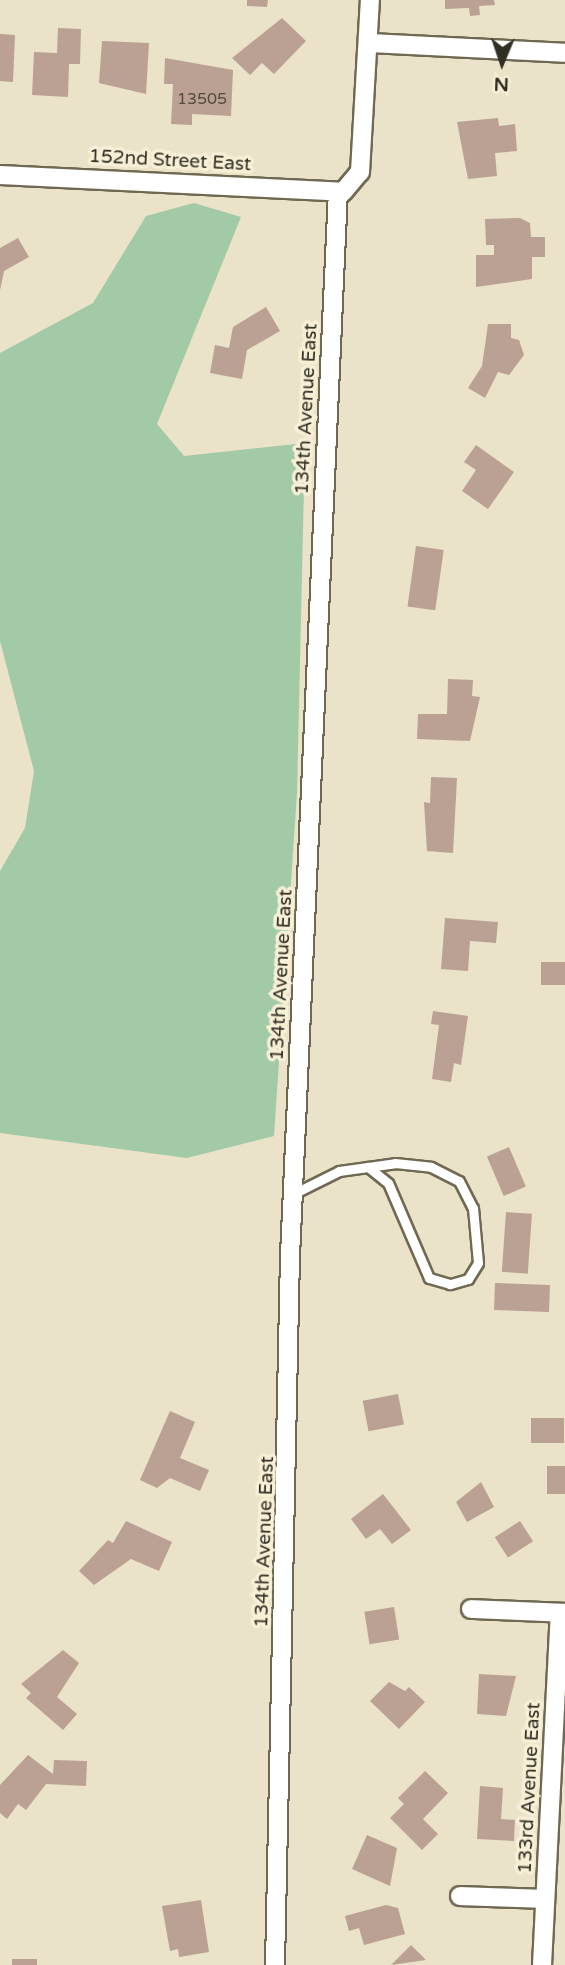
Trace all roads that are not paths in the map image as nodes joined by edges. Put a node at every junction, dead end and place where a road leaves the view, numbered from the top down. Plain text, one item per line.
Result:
1 (370, 0) edge
2 (369, 43) junction
3 (565, 53) edge
4 (0, 175) edge
5 (338, 192) junction
6 (368, 1167) junction
7 (293, 1194) junction
8 (471, 1609) dead end
9 (563, 1613) edge
10 (460, 1896) dead end
11 (545, 1899) junction
12 (275, 1965) edge
13 (542, 1965) edge

1 - 2 street
2 - 3 street
2 - 5 street
4 - 5 street, 152nd Street East
5 - 7 street, 134th Avenue East
6 - 6 lane
6 - 7 lane
7 - 12 street, 134th Avenue East
8 - 9 street
9 - 11 street, 133rd Avenue East
10 - 11 street
11 - 13 street, 133rd Avenue East

